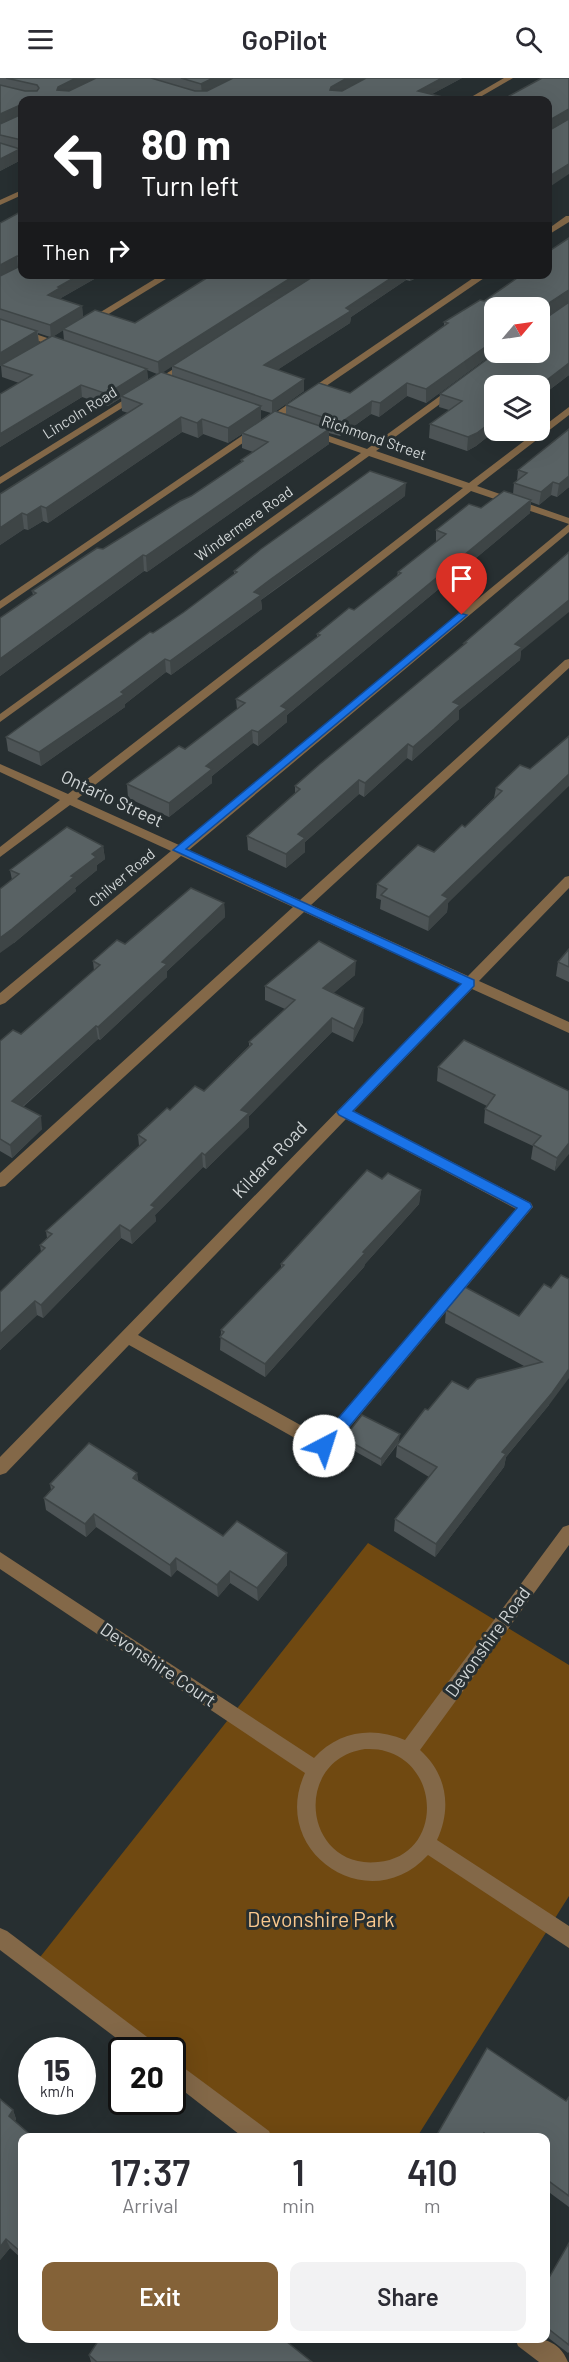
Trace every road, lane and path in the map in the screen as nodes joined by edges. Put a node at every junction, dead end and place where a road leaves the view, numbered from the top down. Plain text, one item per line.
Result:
1 (509, 78) edge
2 (477, 96) edge
3 (18, 194) edge
4 (0, 203) edge
5 (569, 218) edge
6 (552, 230) edge
7 (162, 279) edge
8 (479, 279) edge
9 (0, 325) edge
10 (79, 328) edge
11 (69, 334) edge
12 (52, 343) junction
13 (38, 351) edge
14 (75, 351) edge
15 (195, 358) edge
16 (155, 379) junction
17 (468, 380) edge
18 (176, 386) edge
19 (569, 410) edge
20 (263, 416) edge
21 (274, 420) junction
22 (285, 424) edge
23 (306, 431) edge
24 (368, 452) junction
25 (0, 481) edge
26 (470, 487) junction
27 (569, 521) edge
28 (569, 527) edge
29 (0, 606) edge
30 (569, 662) edge
31 (0, 719) edge
32 (0, 768) edge
33 (69, 800) junction
34 (178, 850) junction
35 (0, 853) edge
36 (569, 880) edge
37 (302, 906) junction
38 (470, 983) junction
39 (0, 1000) edge
40 (569, 1028) edge
41 (344, 1112) junction
42 (0, 1182) edge
43 (128, 1337) junction
44 (0, 1468) edge
45 (569, 1532) edge
46 (0, 1560) edge
47 (407, 1753) junction
48 (315, 1769) junction
49 (427, 1844) junction
50 (0, 1938) edge
51 (569, 1938) edge
52 (131, 2037) edge
53 (186, 2080) edge
54 (255, 2133) edge
55 (532, 2343) edge
56 (557, 2362) edge

1 - 2 street
3 - 4 street
5 - 6 street
7 - 10 street
8 - 21 street
9 - 12 street
11 - 12 street
12 - 13 street
12 - 14 street
15 - 16 street, Lincoln Road
16 - 18 street
16 - 25 street, Lincoln Road
17 - 24 street, Windermere Road
19 - 26 street
20 - 21 street
21 - 22 street
21 - 29 street
23 - 24 street, Richmond Street
24 - 26 street, Richmond Street
24 - 31 street, Windermere Road
26 - 27 street, Richmond Street
26 - 33 street
28 - 34 street, Chilver Road
30 - 37 street
32 - 33 street, Ontario Street
33 - 34 street, Ontario Street
33 - 35 street
34 - 37 street, Ontario Street
34 - 39 street, Chilver Road
36 - 38 street, Kildare Road
37 - 38 street, Ontario Street
37 - 42 street
38 - 40 street, Ontario Street
38 - 41 street, Kildare Road
41 - 43 street, Kildare Road
41 - 43 street
43 - 44 street, Kildare Road
45 - 47 street, Devonshire Road
46 - 48 street, Devonshire Court
47 - 48 street
47 - 49 street
48 - 49 street
49 - 51 street
50 - 52 street
53 - 54 street
55 - 56 street

